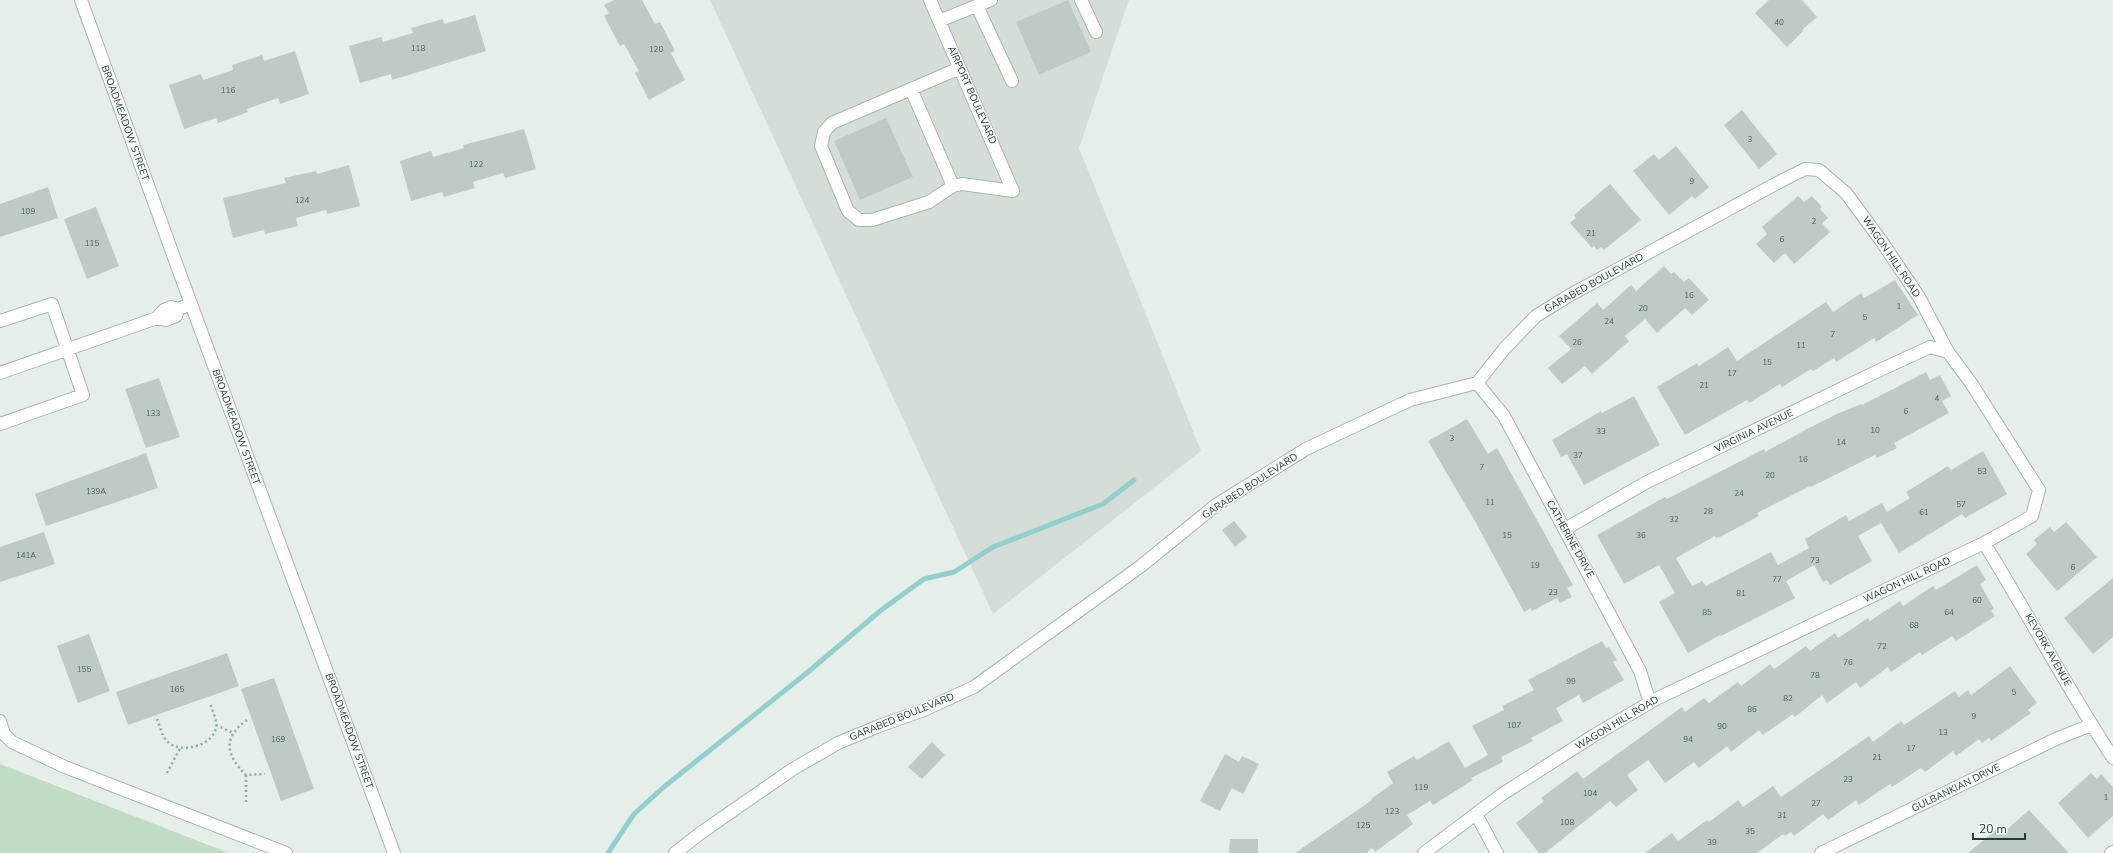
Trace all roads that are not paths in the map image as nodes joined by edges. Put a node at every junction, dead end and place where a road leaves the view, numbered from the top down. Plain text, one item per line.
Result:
1 (81, 0) edge
2 (930, 0) edge
3 (990, 0) edge
4 (1081, 0) edge
5 (977, 6) junction
6 (939, 21) junction
7 (1096, 32) dead end
8 (960, 68) junction
9 (1012, 81) dead end
10 (912, 89) junction
11 (1819, 170) joint
12 (953, 186) junction
13 (191, 304) junction
14 (0, 320) edge
15 (68, 349) junction
16 (1948, 352) junction
17 (0, 373) edge
18 (1478, 383) junction
19 (0, 424) edge
20 (1565, 529) junction
21 (1984, 543) junction
22 (1650, 702) junction
23 (0, 721) edge
24 (2091, 725) junction
25 (2113, 758) edge
26 (1476, 814) junction
27 (286, 853) edge
28 (394, 853) edge
29 (675, 853) edge
30 (1424, 853) edge
31 (1497, 853) edge
32 (1821, 853) edge

1 - 13 street, BROADMEADOW STREET
2 - 6 street, AIRPORT BOULEVARD
3 - 5 street
4 - 7 street
5 - 6 street
5 - 9 street
6 - 8 street, AIRPORT BOULEVARD
8 - 10 street
8 - 12 street, AIRPORT BOULEVARD
10 - 12 street
10 - 12 street
11 - 16 street, WAGON HILL ROAD
11 - 18 street, GARABED BOULEVARD
13 - 15 street
13 - 28 street, BROADMEADOW STREET
14 - 15 street
15 - 17 street
15 - 19 street
16 - 20 street, VIRGINIA AVENUE
16 - 21 street, WAGON HILL ROAD
18 - 20 street, CATHERINE DRIVE
18 - 29 street, GARABED BOULEVARD
20 - 22 street, CATHERINE DRIVE
21 - 22 street, WAGON HILL ROAD
21 - 24 street, KEVORK AVENUE
22 - 26 street, WAGON HILL ROAD
23 - 27 street
24 - 25 street, KEVORK AVENUE
24 - 32 street, GULBANKIAN DRIVE
26 - 30 street, WAGON HILL ROAD
26 - 31 street

